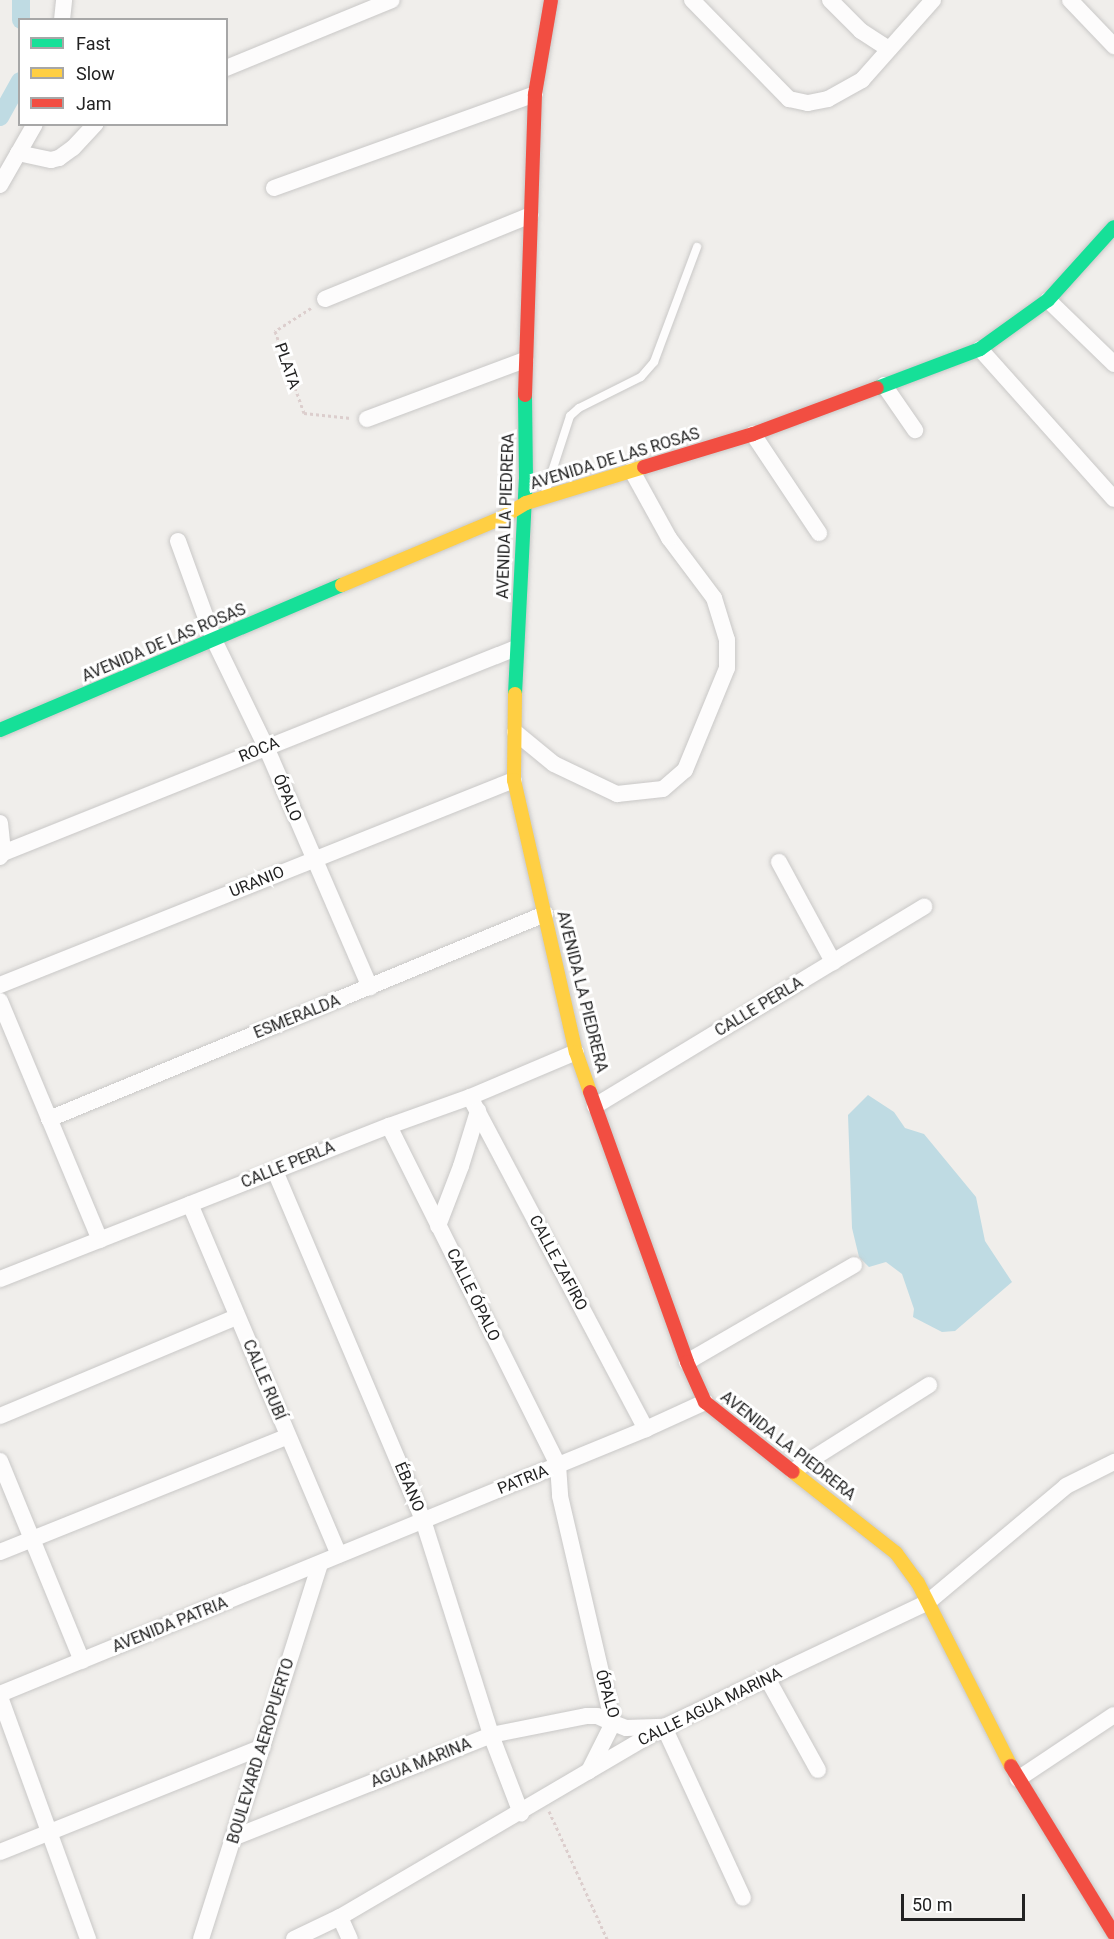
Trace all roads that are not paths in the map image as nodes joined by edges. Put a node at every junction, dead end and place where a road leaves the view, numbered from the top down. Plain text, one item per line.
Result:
1 (64, 0) edge
2 (392, 0) edge
3 (551, 0) edge
4 (692, 0) edge
5 (830, 0) edge
6 (933, 0) edge
7 (1070, 0) edge
8 (63, 18) edge
9 (1114, 46) edge
10 (889, 49) junction
11 (228, 67) edge
12 (535, 94) junction
13 (34, 126) edge
14 (93, 126) edge
15 (18, 153) junction
16 (0, 185) edge
17 (274, 188) dead end
18 (531, 215) junction
19 (1114, 227) edge
20 (1106, 244) edge
21 (697, 247) dead end
22 (325, 299) road end
23 (1048, 300) junction
24 (980, 349) junction
25 (525, 360) junction
26 (1114, 364) edge
27 (884, 385) junction
28 (367, 419) road end
29 (915, 430) dead end
30 (753, 435) junction
31 (632, 471) junction
32 (544, 497) junction
33 (1114, 499) edge
34 (526, 503) junction
35 (819, 533) dead end
36 (178, 542) dead end
37 (214, 640) junction
38 (516, 648) junction
39 (0, 730) edge
40 (515, 732) junction
41 (266, 747) junction
42 (514, 780) junction
43 (0, 823) edge
44 (1, 855) edge
45 (313, 860) junction
46 (780, 862) dead end
47 (924, 907) dead end
48 (545, 914) junction
49 (833, 962) junction
50 (0, 985) edge
51 (370, 987) junction
52 (0, 1001) edge
53 (576, 1052) junction
54 (474, 1104) junction
55 (595, 1106) junction
56 (50, 1119) junction
57 (389, 1126) junction
58 (275, 1171) junction
59 (189, 1204) junction
60 (438, 1226) junction
61 (100, 1240) junction
62 (854, 1265) dead end
63 (0, 1279) edge
64 (237, 1317) junction
65 (687, 1362) junction
66 (929, 1385) dead end
67 (705, 1402) junction
68 (0, 1416) edge
69 (646, 1429) junction
70 (288, 1436) junction
71 (0, 1461) edge
72 (1114, 1462) edge
73 (558, 1465) junction
74 (793, 1471) junction
75 (423, 1520) junction
76 (31, 1540) junction
77 (0, 1552) edge
78 (339, 1555) junction
79 (320, 1563) junction
80 (928, 1602) junction
81 (82, 1661) junction
82 (767, 1678) junction
83 (0, 1695) edge
84 (1114, 1715) edge
85 (613, 1723) junction
86 (664, 1727) junction
87 (491, 1735) junction
88 (263, 1746) junction
89 (818, 1770) dead end
90 (590, 1771) junction
91 (1018, 1779) junction
92 (521, 1813) junction
93 (49, 1833) junction
94 (235, 1837) junction
95 (0, 1852) edge
96 (743, 1898) dead end
97 (340, 1917) junction
98 (1114, 1934) edge
99 (88, 1939) edge
100 (201, 1939) edge
101 (294, 1939) edge
102 (350, 1939) edge

1 - 8 street
2 - 11 street
3 - 12 street, AVENIDA LA PIEDRERA
4 - 10 street
5 - 10 street
6 - 10 street
7 - 9 street
12 - 17 street
12 - 18 street, AVENIDA LA PIEDRERA
13 - 15 street
14 - 15 street
15 - 16 street
18 - 22 street
18 - 25 street, AVENIDA LA PIEDRERA
19 - 20 street, AVENIDA DE LAS ROSAS
20 - 23 street, AVENIDA DE LAS ROSAS
21 - 32 lane
23 - 24 street, AVENIDA DE LAS ROSAS
23 - 26 street
24 - 27 street, AVENIDA DE LAS ROSAS
24 - 33 street
25 - 28 street
25 - 34 street, AVENIDA LA PIEDRERA
27 - 29 street
27 - 30 street, AVENIDA DE LAS ROSAS
30 - 31 street, AVENIDA DE LAS ROSAS
30 - 35 street
31 - 32 street, AVENIDA DE LAS ROSAS
31 - 40 street
32 - 34 street, AVENIDA DE LAS ROSAS
34 - 37 street, AVENIDA DE LAS ROSAS
34 - 38 street, AVENIDA LA PIEDRERA
36 - 37 street, ÓPALO
37 - 39 street, AVENIDA DE LAS ROSAS
37 - 41 street, ÓPALO
38 - 40 street, AVENIDA LA PIEDRERA
38 - 41 street, ROCA
40 - 42 street, AVENIDA LA PIEDRERA
41 - 44 street, ROCA
41 - 45 street, ÓPALO
42 - 45 street, URANIO
42 - 48 street, AVENIDA LA PIEDRERA
43 - 44 street
45 - 50 street, URANIO
45 - 51 street, ÓPALO
46 - 49 street
47 - 49 street, CALLE PERLA
48 - 51 street, ESMERALDA
48 - 53 street, AVENIDA LA PIEDRERA
49 - 55 street, CALLE PERLA
51 - 56 street, ESMERALDA
52 - 56 street
53 - 54 street, CALLE PERLA
53 - 55 street, AVENIDA LA PIEDRERA
54 - 57 street, CALLE PERLA
54 - 60 street
54 - 69 street, CALLE ZAFIRO
55 - 65 street, AVENIDA LA PIEDRERA
56 - 61 street
57 - 58 street, CALLE PERLA
57 - 60 street, CALLE ÓPALO
58 - 59 street, CALLE PERLA
58 - 75 street, ÉBANO
59 - 61 street, CALLE PERLA
59 - 64 street, CALLE RUBÍ
60 - 73 street, CALLE ÓPALO
61 - 63 street, CALLE PERLA
62 - 65 street
64 - 68 street
64 - 70 street, CALLE RUBÍ
65 - 67 street, AVENIDA LA PIEDRERA
66 - 74 street
67 - 69 street, PATRIA
67 - 74 street, AVENIDA LA PIEDRERA
69 - 73 street, PATRIA
70 - 76 street
70 - 78 street, CALLE RUBÍ
71 - 76 street
72 - 80 street, CALLE AGUA MARINA
73 - 75 street, PATRIA
73 - 85 street, ÓPALO
74 - 80 street, AVENIDA LA PIEDRERA
75 - 78 street, PATRIA
75 - 87 street, ÉBANO
76 - 77 street
76 - 81 street
78 - 79 street, AVENIDA PATRIA
79 - 81 street, AVENIDA PATRIA
79 - 88 street, BOULEVARD AEROPUERTO
80 - 82 street, CALLE AGUA MARINA
80 - 91 street, AVENIDA LA PIEDRERA
81 - 83 street, AVENIDA PATRIA
82 - 86 street, CALLE AGUA MARINA
82 - 89 street
83 - 93 street
84 - 91 street
85 - 86 street, ÓPALO
85 - 87 street, AGUA MARINA
85 - 90 street
86 - 90 street, CALLE AGUA MARINA
86 - 96 street
87 - 92 street, ÉBANO
87 - 94 street, AGUA MARINA
88 - 93 street
88 - 94 street, BOULEVARD AEROPUERTO
90 - 92 street, CALLE AGUA MARINA
91 - 98 street, AVENIDA LA PIEDRERA
92 - 97 street, CALLE AGUA MARINA
93 - 95 street
93 - 99 street
94 - 100 street, BOULEVARD AEROPUERTO
97 - 101 street, CALLE AGUA MARINA
97 - 102 street

